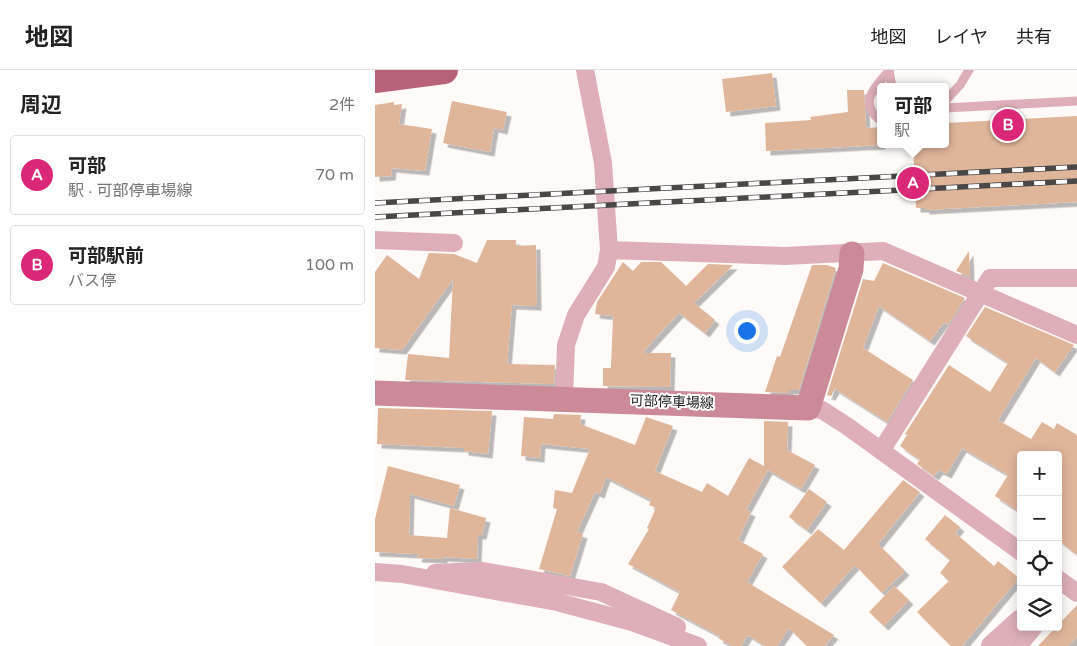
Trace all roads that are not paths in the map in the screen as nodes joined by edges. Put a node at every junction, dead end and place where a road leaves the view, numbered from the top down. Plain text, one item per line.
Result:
1 (444, 70) edge
2 (585, 70) edge
3 (889, 70) edge
4 (969, 70) edge
5 (375, 79) edge
6 (878, 83) edge
7 (892, 83) edge
8 (877, 85) edge
9 (949, 97) edge
10 (1077, 101) edge
11 (949, 108) edge
12 (877, 117) edge
13 (455, 243) dead end
14 (376, 244) edge
15 (609, 250) junction
16 (852, 254) junction
17 (1077, 278) edge
18 (981, 294) junction
19 (1077, 335) edge
20 (375, 393) edge
21 (564, 398) junction
22 (808, 408) junction
23 (881, 451) junction
24 (1017, 549) edge
25 (375, 572) edge
26 (402, 574) junction
27 (1062, 582) edge
28 (1077, 593) edge
29 (1017, 624) edge
30 (1031, 631) edge
31 (698, 646) edge
32 (707, 646) edge
33 (992, 646) edge
34 (1018, 646) edge

1 - 5 highway
2 - 15 street
3 - 6 lane
3 - 7 lane
4 - 9 lane
8 - 12 lane
10 - 11 lane
13 - 14 street
15 - 16 street
15 - 21 street
16 - 18 street
16 - 22 main road
17 - 18 street
18 - 19 street
18 - 23 street
20 - 21 main road, 可部停車場線
21 - 22 main road, 可部停車場線
22 - 23 street
23 - 24 street
25 - 26 street
26 - 31 street
26 - 32 street
27 - 28 street
29 - 33 street
30 - 34 street

